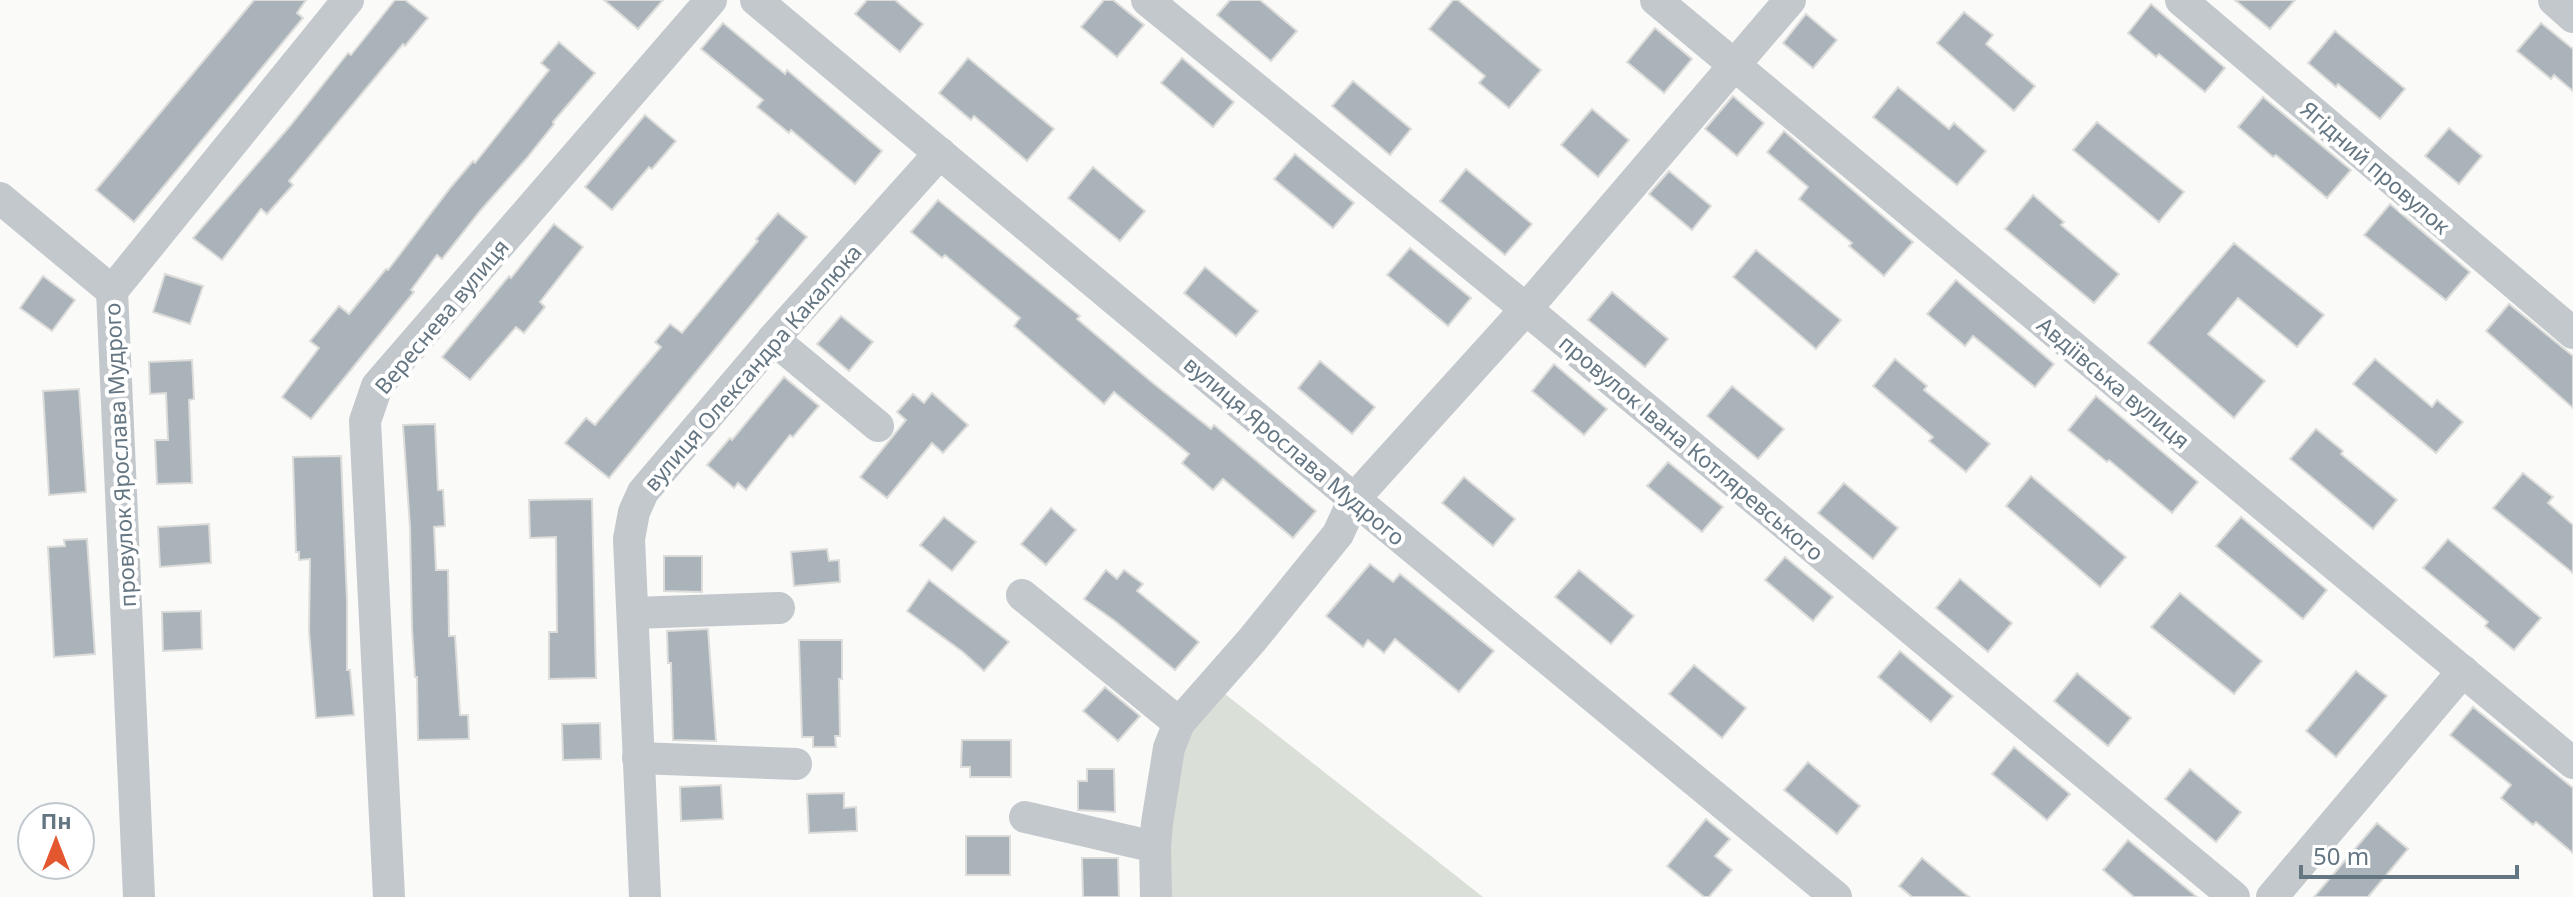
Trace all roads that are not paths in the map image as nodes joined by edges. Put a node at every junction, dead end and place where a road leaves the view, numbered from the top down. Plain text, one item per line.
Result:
1 (348, 0) edge
2 (711, 0) edge
3 (756, 0) edge
4 (1147, 0) edge
5 (1656, 0) edge
6 (1790, 0) edge
7 (2181, 0) edge
8 (2554, 0) edge
9 (2573, 17) edge
10 (1735, 67) junction
11 (940, 153) junction
12 (0, 198) edge
13 (112, 291) junction
14 (1526, 309) junction
15 (2573, 333) edge
16 (773, 339) junction
17 (878, 426) dead end
18 (1354, 499) junction
19 (1022, 595) dead end
20 (779, 608) dead end
21 (633, 613) junction
22 (2463, 671) junction
23 (1179, 723) junction
24 (638, 758) junction
25 (2573, 763) edge
26 (796, 764) dead end
27 (1025, 817) dead end
28 (1155, 847) junction
29 (139, 897) edge
30 (389, 897) edge
31 (645, 897) edge
32 (1156, 897) edge
33 (1836, 897) edge
34 (2234, 897) edge
35 (2272, 897) edge

1 - 13 street, провулок Ярослава Мудрого
2 - 30 street, Вереснева вулиця
3 - 11 street, вулиця Ярослава Мудрого
4 - 14 street, провулок Івана Котляревського
5 - 10 street, Авдіївська вулиця
6 - 10 street
7 - 15 street, Ягідний провулок
8 - 9 street
10 - 14 street
10 - 22 street, Авдіївська вулиця
11 - 16 street, вулиця Олександра Какалюка
11 - 18 street, вулиця Ярослава Мудрого
12 - 13 street
13 - 29 street, провулок Ярослава Мудрого
14 - 18 street
14 - 34 street, провулок Івана Котляревського
16 - 17 street
16 - 21 street, вулиця Олександра Какалюка
18 - 23 street
18 - 33 street, вулиця Ярослава Мудрого
19 - 23 street
20 - 21 street
21 - 24 street, вулиця Олександра Какалюка
22 - 25 street, Авдіївська вулиця
22 - 35 street
23 - 28 street
24 - 26 street
24 - 31 street, вулиця Олександра Какалюка
27 - 28 street
28 - 32 street

